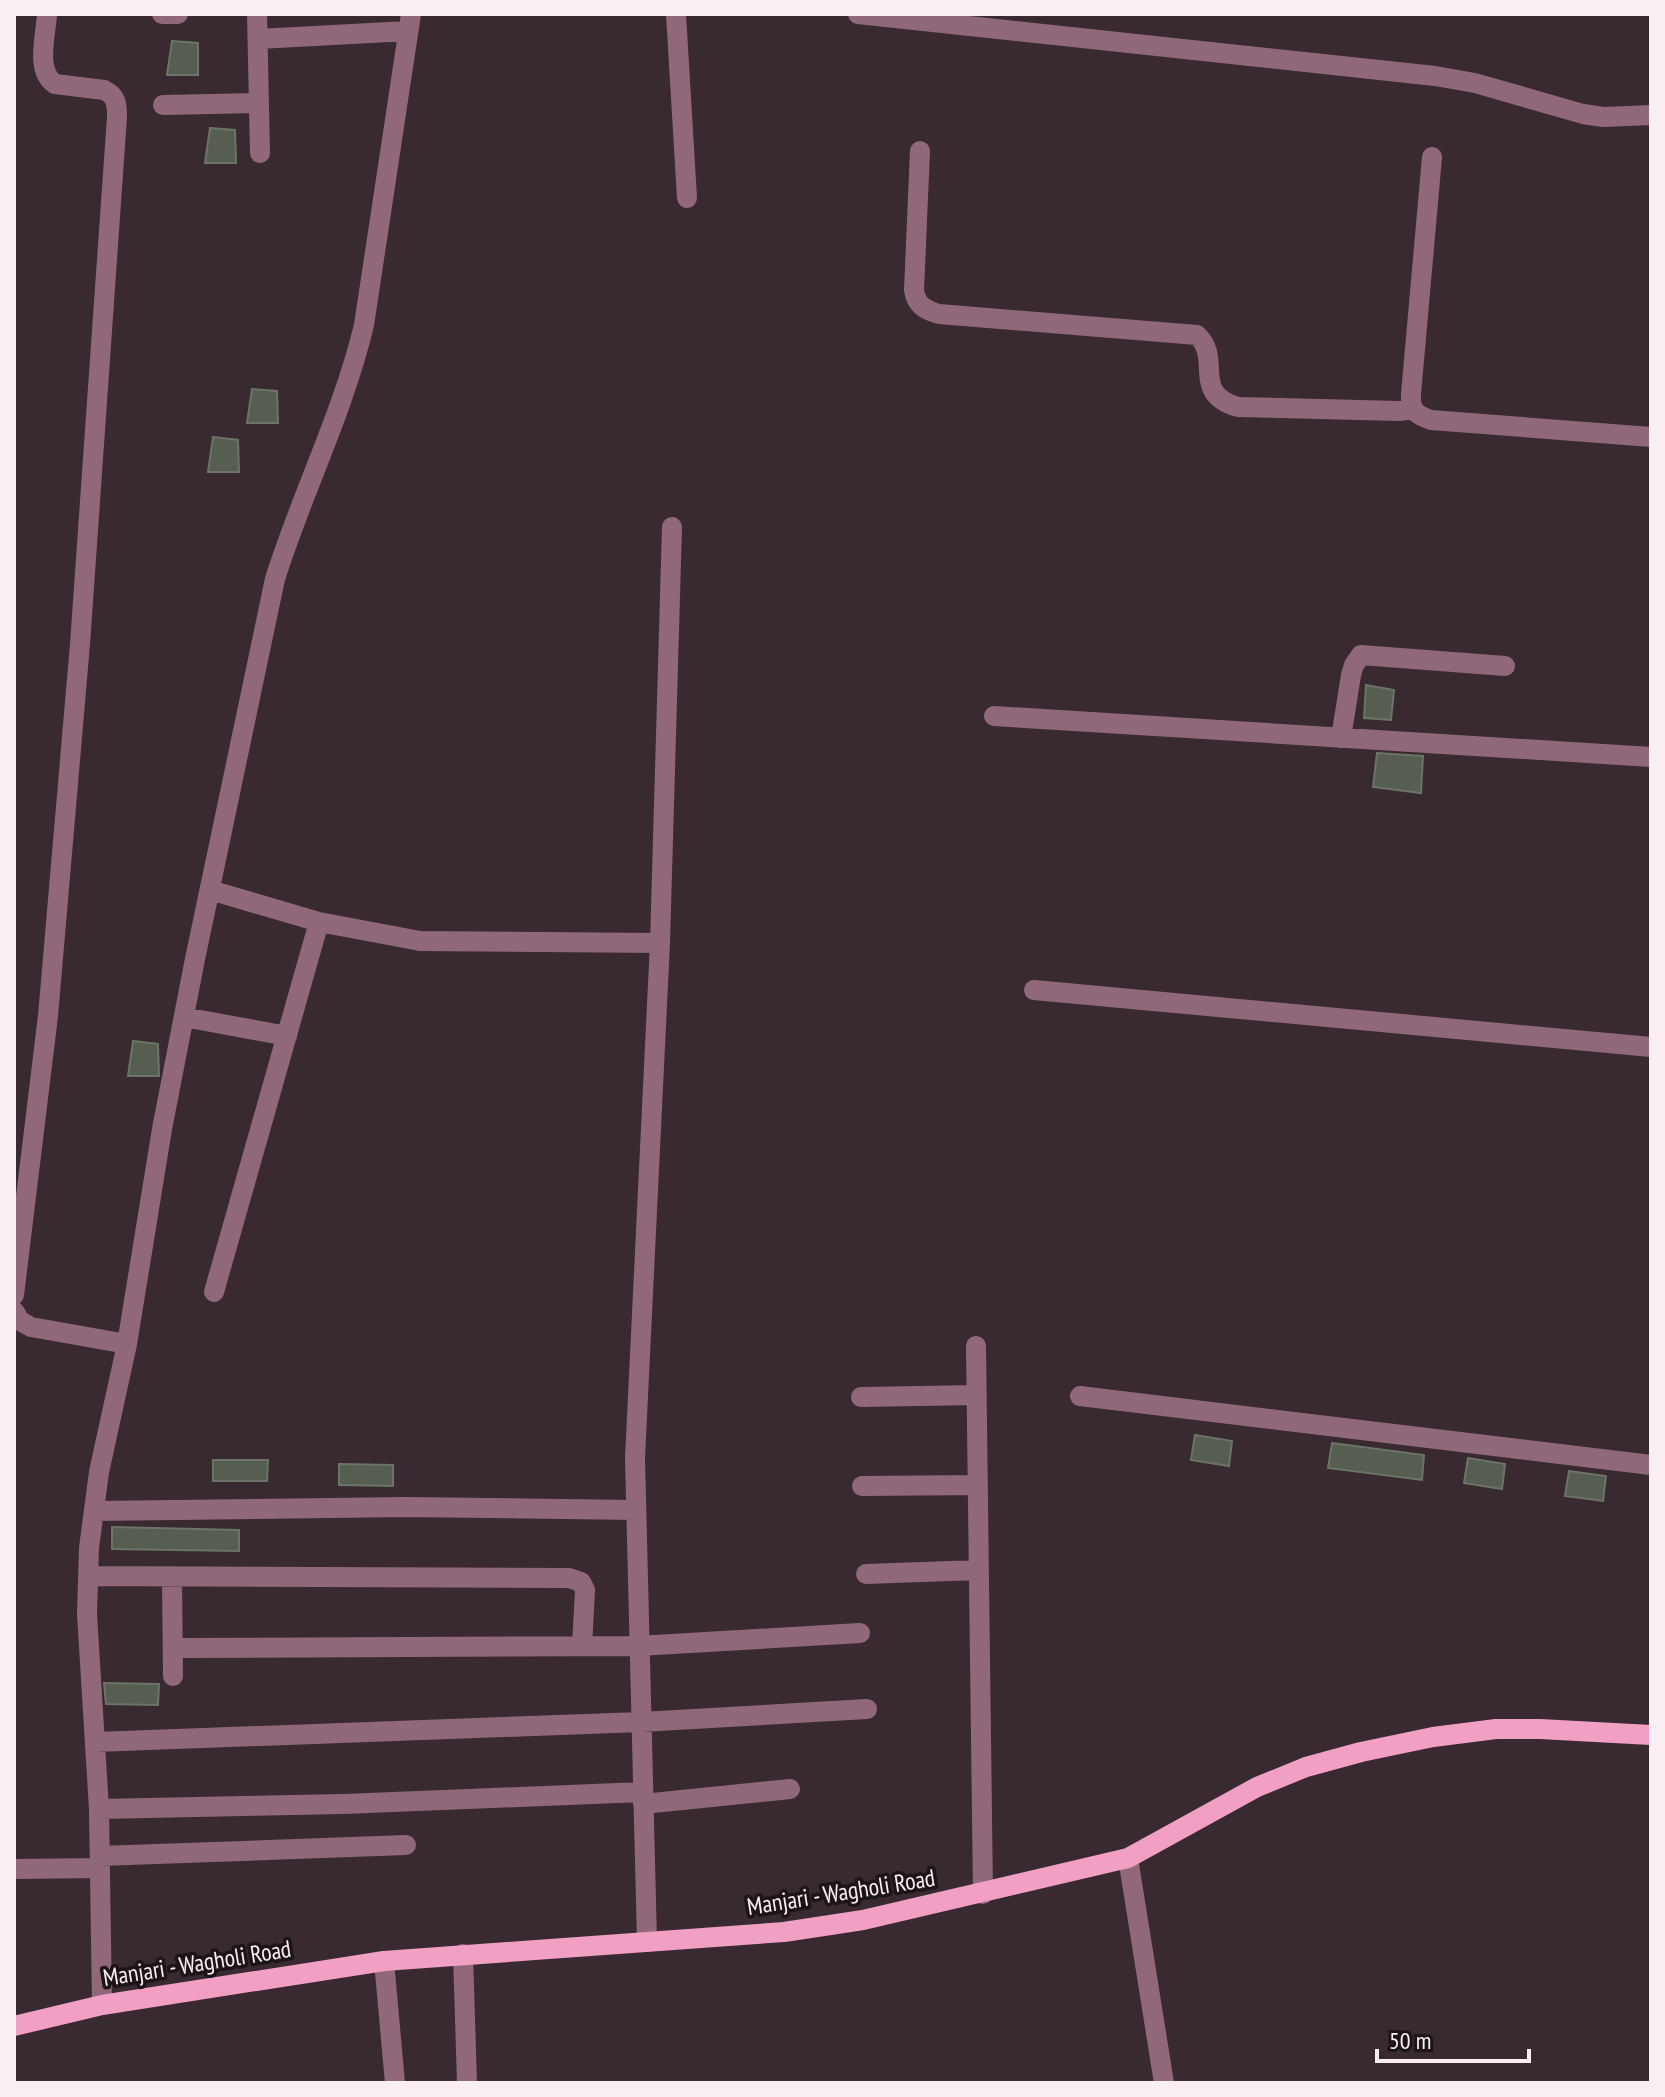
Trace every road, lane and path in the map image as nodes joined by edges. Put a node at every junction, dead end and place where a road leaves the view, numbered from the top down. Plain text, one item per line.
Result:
1 (47, 14) edge
2 (162, 14) edge
3 (178, 14) edge
4 (257, 14) edge
5 (676, 14) edge
6 (858, 14) edge
7 (409, 23) edge
8 (258, 39) junction
9 (259, 103) junction
10 (163, 105) dead end
11 (1651, 115) edge
12 (920, 151) dead end
13 (260, 153) dead end
14 (1432, 157) dead end
15 (687, 198) dead end
16 (1412, 409) junction
17 (1651, 437) edge
18 (672, 527) dead end
19 (1505, 666) dead end
20 (994, 716) dead end
21 (1341, 738) junction
22 (1651, 757) edge
23 (210, 890) junction
24 (319, 922) junction
25 (660, 943) junction
26 (1034, 990) dead end
27 (184, 1017) junction
28 (287, 1036) junction
29 (1651, 1047) edge
30 (214, 1292) dead end
31 (14, 1295) edge
32 (14, 1311) edge
33 (127, 1344) junction
34 (976, 1346) dead end
35 (977, 1395) junction
36 (1080, 1396) dead end
37 (861, 1397) dead end
38 (1651, 1465) edge
39 (978, 1485) junction
40 (862, 1486) dead end
41 (635, 1510) junction
42 (94, 1511) junction
43 (979, 1570) junction
44 (866, 1574) dead end
45 (88, 1576) junction
46 (172, 1578) junction
47 (860, 1633) dead end
48 (582, 1646) junction
49 (638, 1646) junction
50 (173, 1648) junction
51 (173, 1676) dead end
52 (867, 1709) dead end
53 (641, 1722) junction
54 (1651, 1735) edge
55 (95, 1742) junction
56 (790, 1789) dead end
57 (642, 1798) junction
58 (99, 1809) junction
59 (406, 1845) dead end
60 (1128, 1858) junction
61 (100, 1862) junction
62 (14, 1869) edge
63 (983, 1894) junction
64 (647, 1942) junction
65 (463, 1954) junction
66 (384, 1961) junction
67 (102, 2005) junction
68 (14, 2026) edge
69 (395, 2083) edge
70 (467, 2083) edge
71 (1164, 2083) edge

1 - 31 street
2 - 3 street
4 - 8 street
5 - 15 street
6 - 11 street
7 - 8 street
7 - 23 street
8 - 9 street
9 - 10 street
9 - 13 street
12 - 16 street
14 - 16 street
16 - 17 street
18 - 25 street
19 - 21 street
20 - 21 street
21 - 22 street
23 - 24 street
23 - 27 street
24 - 25 street
24 - 28 street
25 - 41 street
26 - 29 street
27 - 28 street
27 - 33 street
28 - 30 street
32 - 33 street
33 - 42 street
34 - 35 street
35 - 37 street
35 - 39 street
36 - 38 street
39 - 40 street
39 - 43 street
41 - 42 street
41 - 49 street
42 - 45 street
43 - 44 street
43 - 63 street
45 - 46 street
45 - 55 street
46 - 48 street
46 - 50 street
47 - 49 street
48 - 49 street
48 - 50 street
49 - 53 street
50 - 51 street
52 - 53 street
53 - 55 street
53 - 57 street
54 - 60 main road, Manjari - Wagholi Road
55 - 58 street
56 - 57 street
57 - 58 street
57 - 64 street
58 - 61 street
59 - 61 street
60 - 63 main road, Manjari - Wagholi Road
60 - 71 street
61 - 62 street
61 - 67 street
63 - 64 main road, Manjari - Wagholi Road
64 - 65 main road, Manjari - Wagholi Road
65 - 66 main road, Manjari - Wagholi Road
65 - 70 street
66 - 67 main road, Manjari - Wagholi Road
66 - 69 street
67 - 68 main road, Manjari - Wagholi Road

